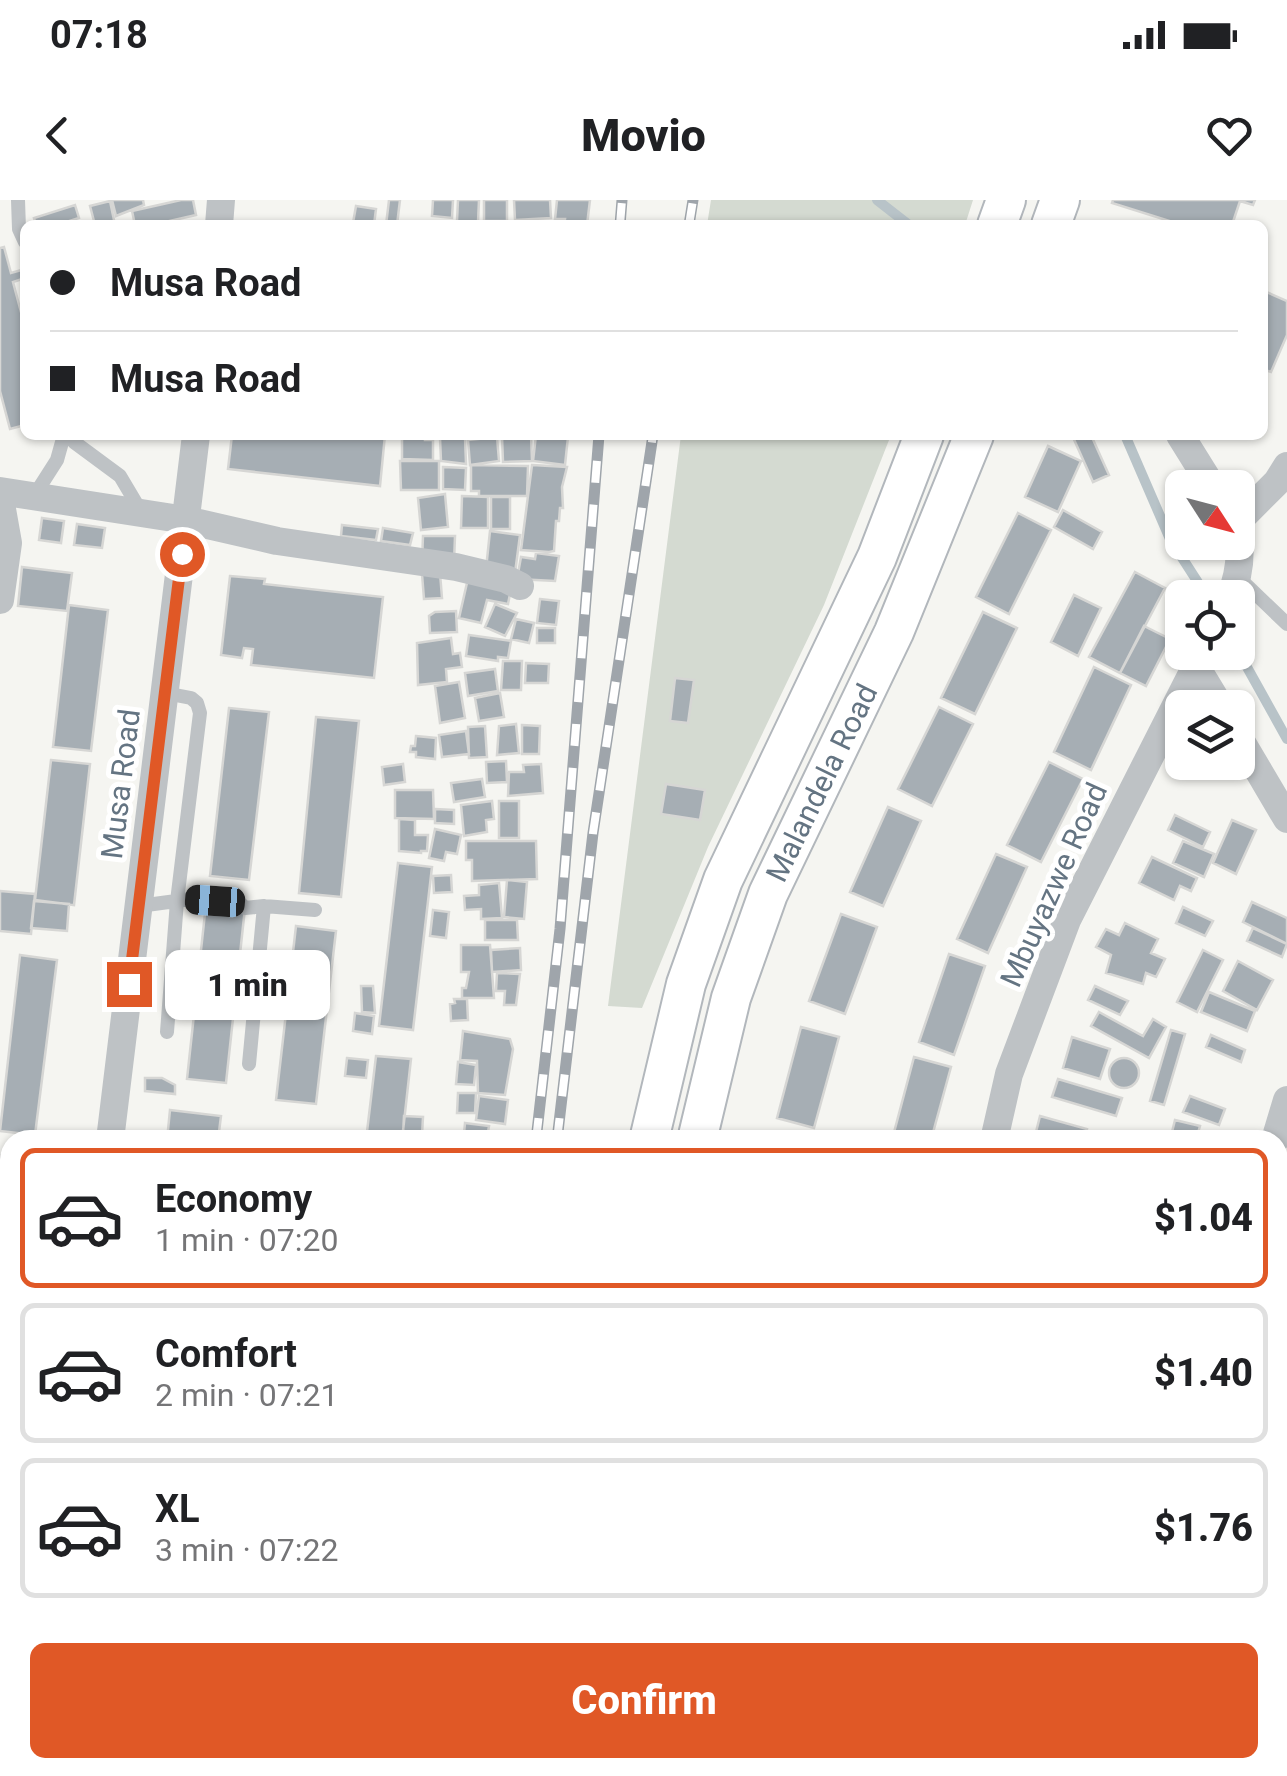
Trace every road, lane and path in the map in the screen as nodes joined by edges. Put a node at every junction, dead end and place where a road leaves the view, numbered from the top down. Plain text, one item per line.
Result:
1 (18, 200) edge
2 (20, 232) edge
3 (66, 440) edge
4 (72, 440) edge
5 (195, 440) edge
6 (922, 440) edge
7 (972, 440) edge
8 (1183, 440) edge
9 (1287, 466) edge
10 (1202, 470) edge
11 (0, 494) edge
12 (34, 496) junction
13 (1255, 504) edge
14 (142, 513) junction
15 (186, 520) junction
16 (520, 586) dead end
17 (0, 600) edge
18 (1255, 602) edge
19 (1287, 624) edge
20 (1193, 670) edge
21 (165, 693) junction
22 (1255, 764) edge
23 (1287, 818) edge
24 (177, 901) junction
25 (139, 906) junction
26 (264, 906) junction
27 (315, 910) dead end
28 (167, 1032) dead end
29 (249, 1064) dead end
30 (1287, 1100) edge
31 (111, 1130) edge
32 (651, 1130) edge
33 (699, 1130) edge
34 (996, 1130) edge
35 (1278, 1130) edge

1 - 2 lane
3 - 12 lane
4 - 14 lane
5 - 15 street, Musa Road
6 - 32 main road, Malandela Road
7 - 33 main road, Malandela Road
8 - 10 street
9 - 13 street
11 - 12 street
11 - 17 street
12 - 14 street
14 - 15 street
15 - 16 street
15 - 21 street, Musa Road
18 - 19 lane
20 - 34 street, Mbuyazwe Road
21 - 24 lane
21 - 25 street, Musa Road
22 - 23 street
24 - 25 lane
24 - 26 lane
24 - 28 lane
25 - 31 street, Musa Road
26 - 27 lane
26 - 29 lane
30 - 35 street

